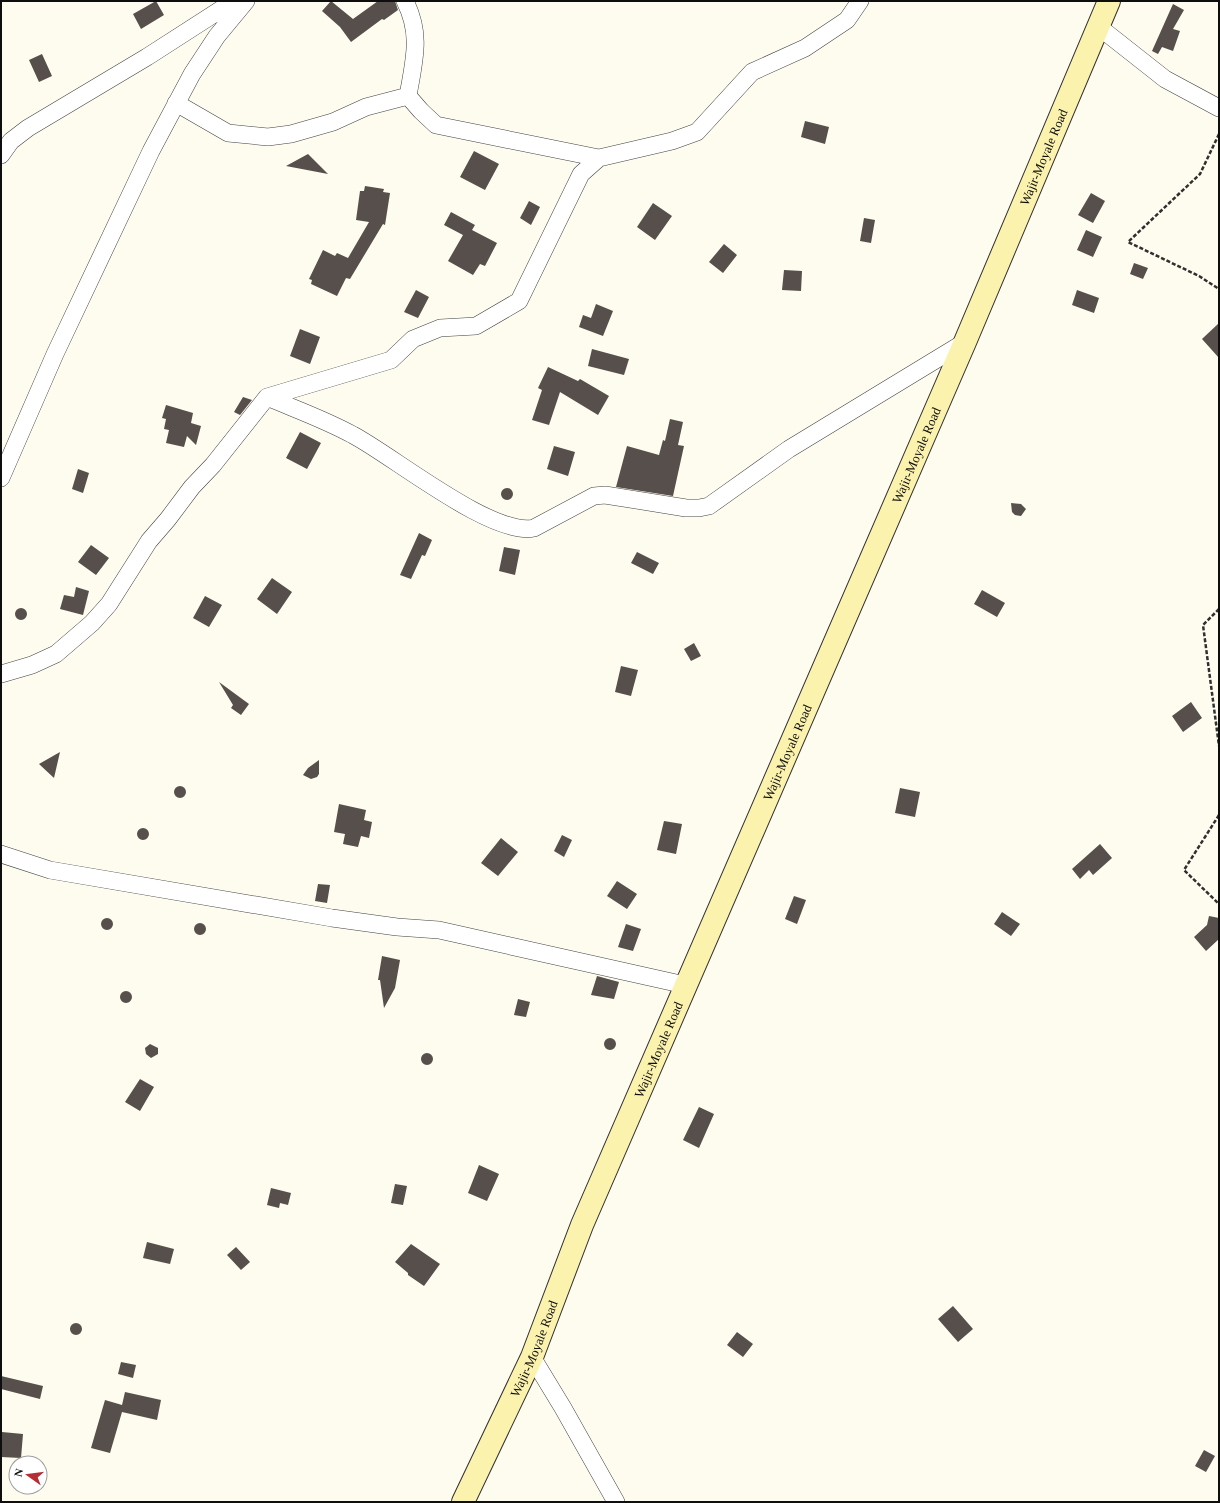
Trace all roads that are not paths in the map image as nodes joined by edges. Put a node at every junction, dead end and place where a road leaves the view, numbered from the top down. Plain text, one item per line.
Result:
1 (234, 1) edge
2 (246, 1) edge
3 (405, 1) edge
4 (860, 1) edge
5 (1109, 1) edge
6 (1099, 27) junction
7 (408, 96) junction
8 (176, 103) junction
9 (1219, 108) edge
10 (1, 155) edge
11 (599, 158) junction
12 (965, 342) junction
13 (267, 397) junction
14 (1, 478) edge
15 (1, 674) edge
16 (1, 854) edge
17 (685, 985) junction
18 (532, 1357) junction
19 (463, 1502) edge
20 (616, 1502) edge

1 - 10 street
2 - 8 street
3 - 7 street
4 - 11 street
5 - 6 main road, Wajir-Moyale Road
6 - 9 street
6 - 12 main road, Wajir-Moyale Road
7 - 8 street
7 - 11 street
8 - 14 street
11 - 13 street
12 - 13 street
12 - 17 main road, Wajir-Moyale Road
13 - 15 street
16 - 17 street
17 - 18 main road, Wajir-Moyale Road
18 - 19 main road, Wajir-Moyale Road
18 - 20 street

